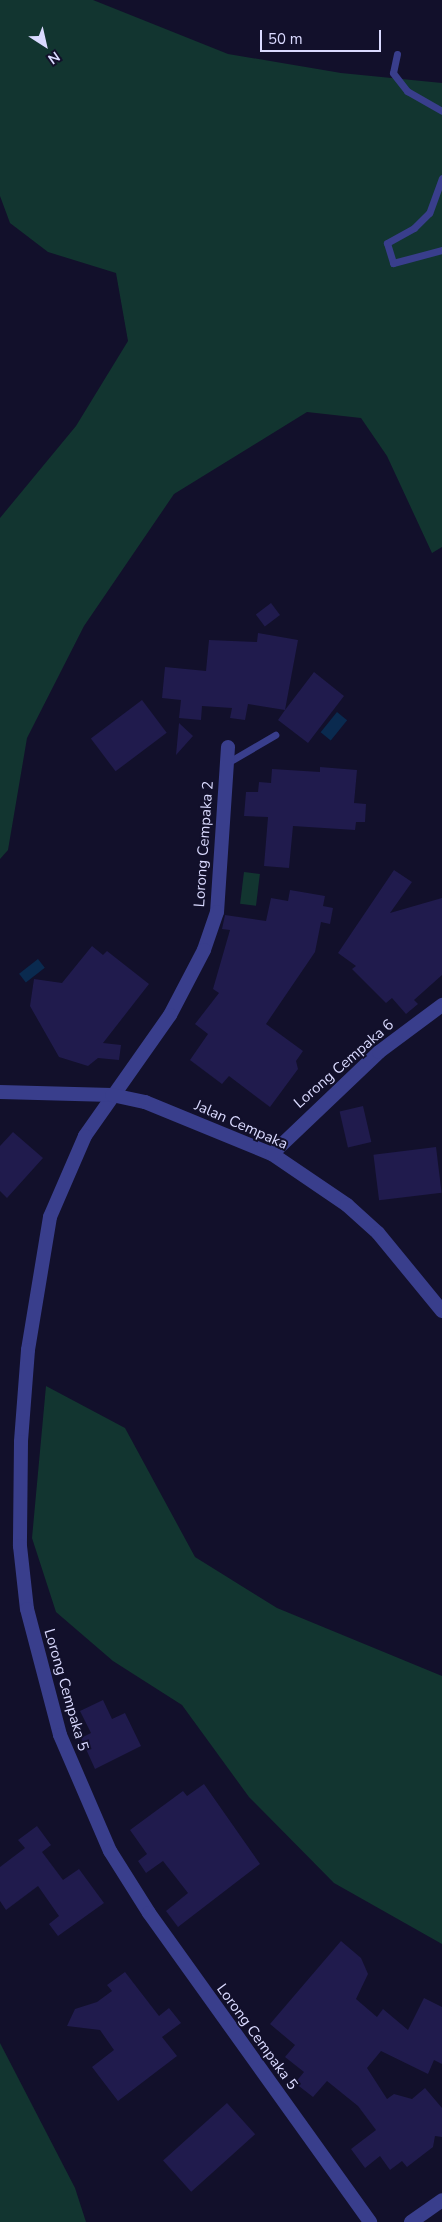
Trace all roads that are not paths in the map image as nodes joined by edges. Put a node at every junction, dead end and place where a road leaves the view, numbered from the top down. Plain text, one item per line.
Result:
1 (397, 54) dead end
2 (442, 111) edge
3 (442, 178) edge
4 (442, 250) edge
5 (276, 735) dead end
6 (228, 747) dead end
7 (227, 763) junction
8 (442, 1004) edge
9 (0, 1092) edge
10 (112, 1095) junction
11 (272, 1154) junction
12 (442, 1311) edge
13 (442, 2200) edge
14 (370, 2222) edge
15 (411, 2222) edge

1 - 2 lane
3 - 4 lane
5 - 7 lane
6 - 7 street, Lorong Cempaka 2
7 - 10 street, Lorong Cempaka 2
8 - 11 street, Lorong Cempaka 6
9 - 10 street, Jalan Cempaka
10 - 11 street, Jalan Cempaka
10 - 14 street, Lorong Cempaka 5
11 - 12 street, Jalan Cempaka
13 - 15 street

